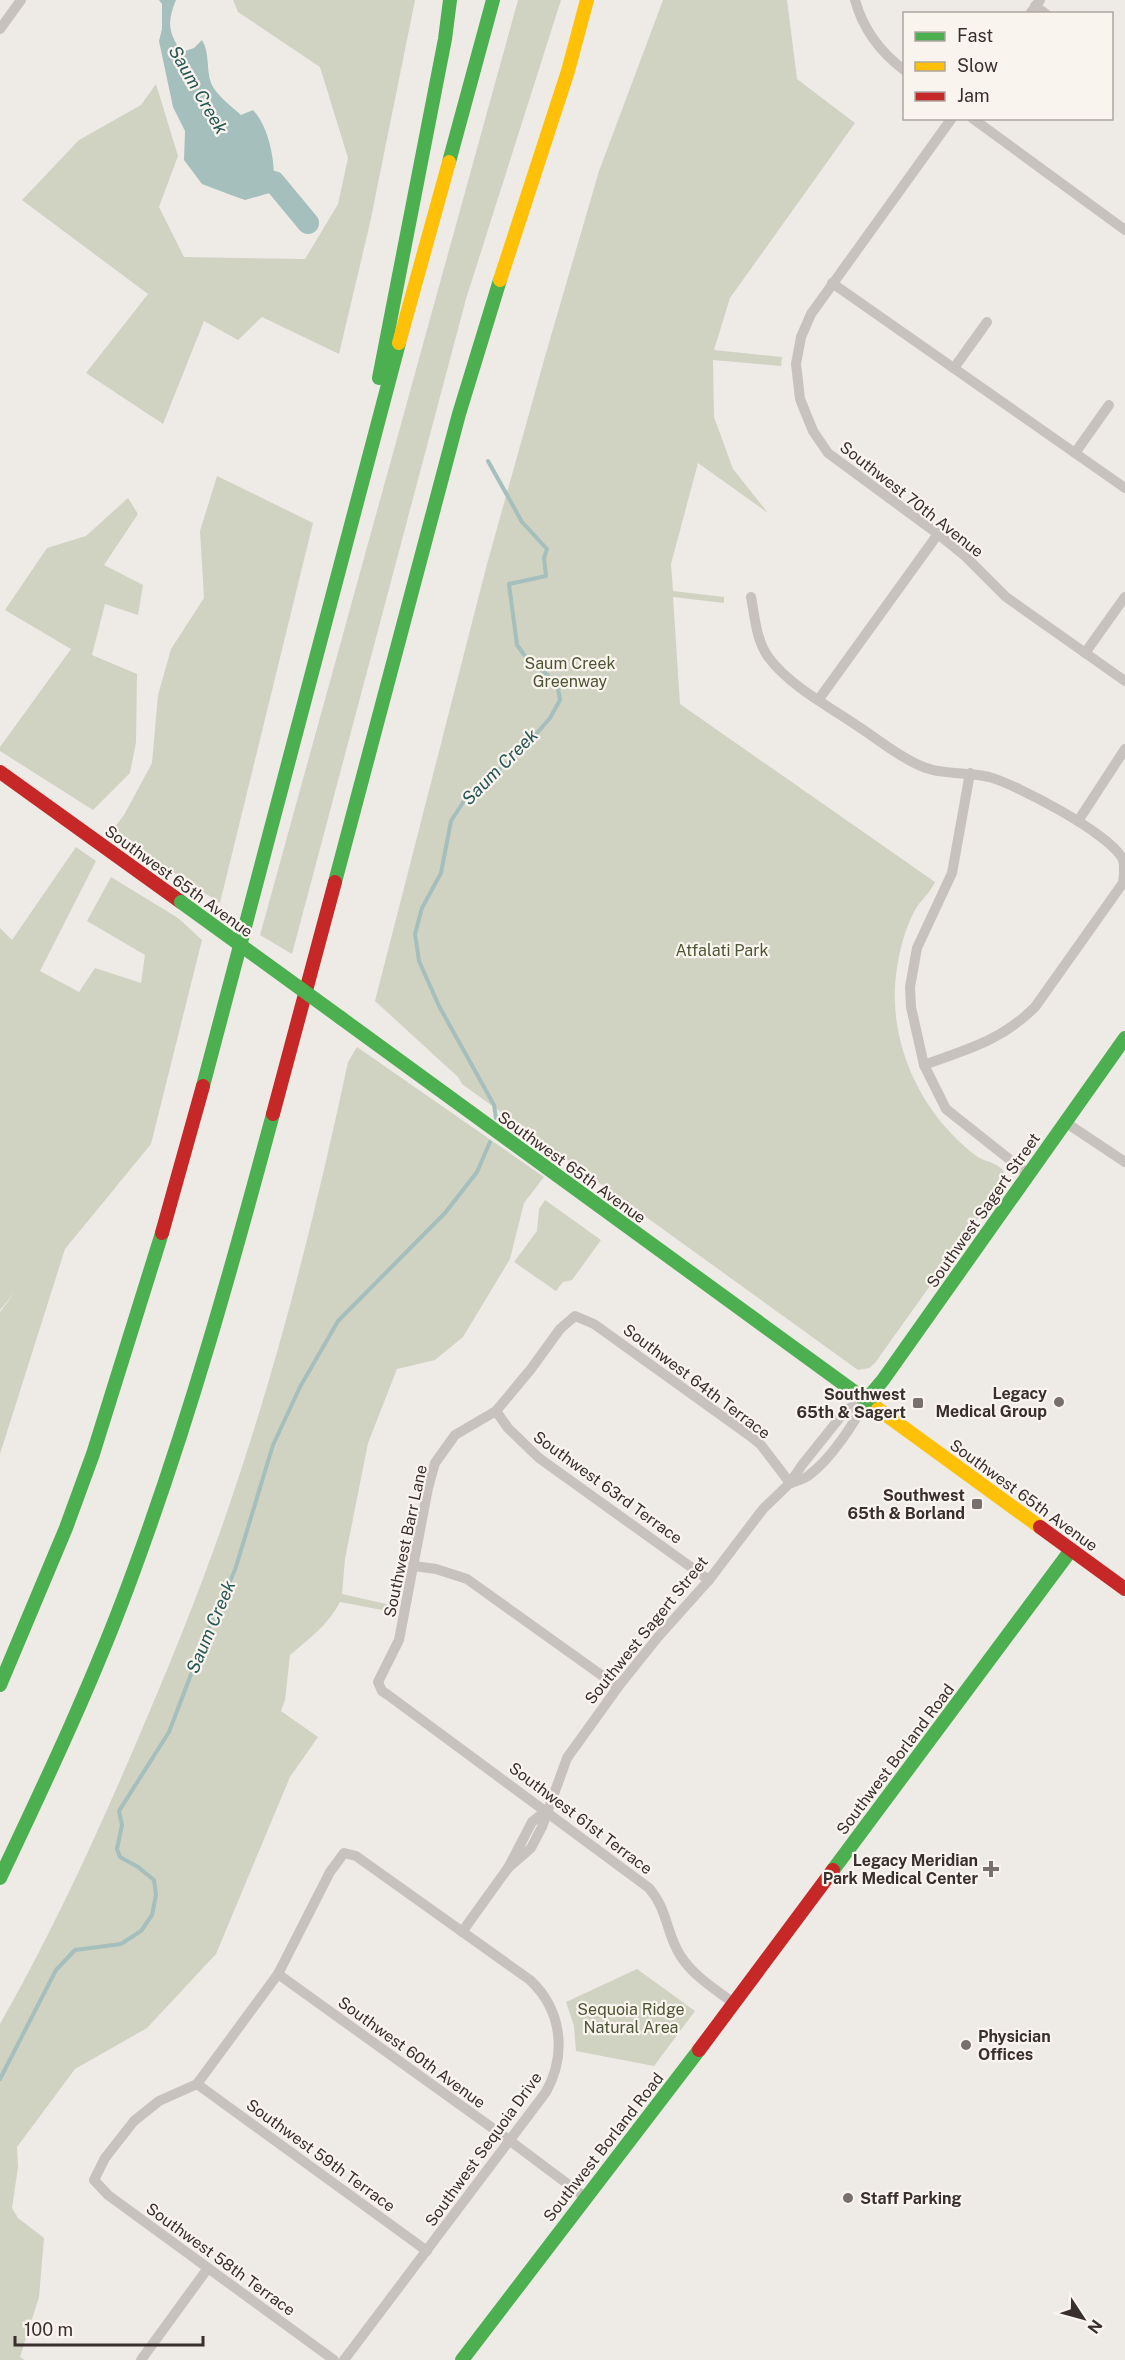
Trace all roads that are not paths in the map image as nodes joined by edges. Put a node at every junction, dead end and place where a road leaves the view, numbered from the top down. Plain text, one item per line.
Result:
1 (21, 0) edge
2 (450, 0) edge
3 (493, 0) edge
4 (587, 0) edge
5 (599, 0) edge
6 (855, 0) edge
7 (0, 29) edge
8 (903, 69) edge
9 (568, 71) junction
10 (951, 120) edge
11 (975, 120) edge
12 (1125, 230) edge
13 (832, 283) junction
14 (987, 322) dead end
15 (954, 368) junction
16 (1109, 405) dead end
17 (1075, 453) junction
18 (1125, 488) edge
19 (355, 505) junction
20 (938, 534) junction
21 (752, 597) dead end
22 (1125, 597) edge
23 (1085, 653) junction
24 (1125, 681) edge
25 (819, 699) junction
26 (1125, 749) edge
27 (0, 772) edge
28 (970, 773) junction
29 (1078, 821) junction
30 (1125, 1038) edge
31 (924, 1065) junction
32 (1065, 1122) junction
33 (1125, 1162) edge
34 (1028, 1174) junction
35 (576, 1316) joint
36 (866, 1400) junction
37 (496, 1411) junction
38 (790, 1483) junction
39 (1071, 1550) junction
40 (414, 1566) junction
41 (710, 1580) junction
42 (1125, 1589) edge
43 (378, 1682) joint
44 (0, 1685) edge
45 (618, 1687) junction
46 (546, 1810) junction
47 (0, 1878) edge
48 (462, 1932) junction
49 (278, 1974) junction
50 (735, 2004) junction
51 (197, 2084) junction
52 (510, 2140) junction
53 (585, 2197) junction
54 (427, 2251) junction
55 (208, 2268) junction
56 (141, 2360) edge
57 (334, 2360) edge
58 (344, 2360) edge
59 (462, 2360) edge

1 - 7 street
2 - 19 main road
3 - 19 main road
4 - 9 main road
5 - 9 main road
6 - 8 street
9 - 47 main road
10 - 13 street, Southwest 70th Avenue
11 - 12 street
13 - 15 street
13 - 20 street, Southwest 70th Avenue
14 - 15 street
15 - 17 street
16 - 17 street
17 - 18 street
19 - 44 main road
20 - 23 street, Southwest 70th Avenue
20 - 25 street
21 - 25 street
22 - 23 street
23 - 24 street, Southwest 70th Avenue
25 - 28 street
26 - 29 street
27 - 36 main road, Southwest 65th Avenue, bridge
28 - 29 street
28 - 31 street
29 - 31 street
30 - 32 main road, Southwest Sagert Street
31 - 34 street
32 - 33 street
32 - 34 main road, Southwest Sagert Street
34 - 36 main road, Southwest Sagert Street
35 - 37 street, Southwest Barr Lane
35 - 38 street, Southwest 64th Terrace
36 - 38 street, Southwest Sagert Street
36 - 39 main road, Southwest 65th Avenue
37 - 40 street, Southwest Barr Lane
37 - 41 street, Southwest 63rd Terrace
38 - 41 street, Southwest Sagert Street
39 - 42 main road, Southwest 65th Avenue
39 - 50 main road, Southwest Borland Road
40 - 43 street, Southwest Barr Lane
40 - 45 street
41 - 45 street, Southwest Sagert Street
43 - 46 street, Southwest 61st Terrace
45 - 46 street, Southwest Sagert Street
46 - 48 street, Southwest Sagert Street
46 - 50 street, Southwest 61st Terrace
48 - 49 street, Southwest Sequoia Drive
48 - 52 street, Southwest Sequoia Drive
49 - 51 street
49 - 52 street, Southwest 60th Avenue
50 - 53 main road, Southwest Borland Road
51 - 54 street, Southwest 59th Terrace
51 - 55 street, Southwest 58th Terrace
52 - 53 street, Southwest 60th Avenue
52 - 54 street, Southwest Sequoia Drive
53 - 59 main road, Southwest Borland Road
54 - 58 street, Southwest Sequoia Drive
55 - 56 street
55 - 57 street, Southwest 58th Terrace

